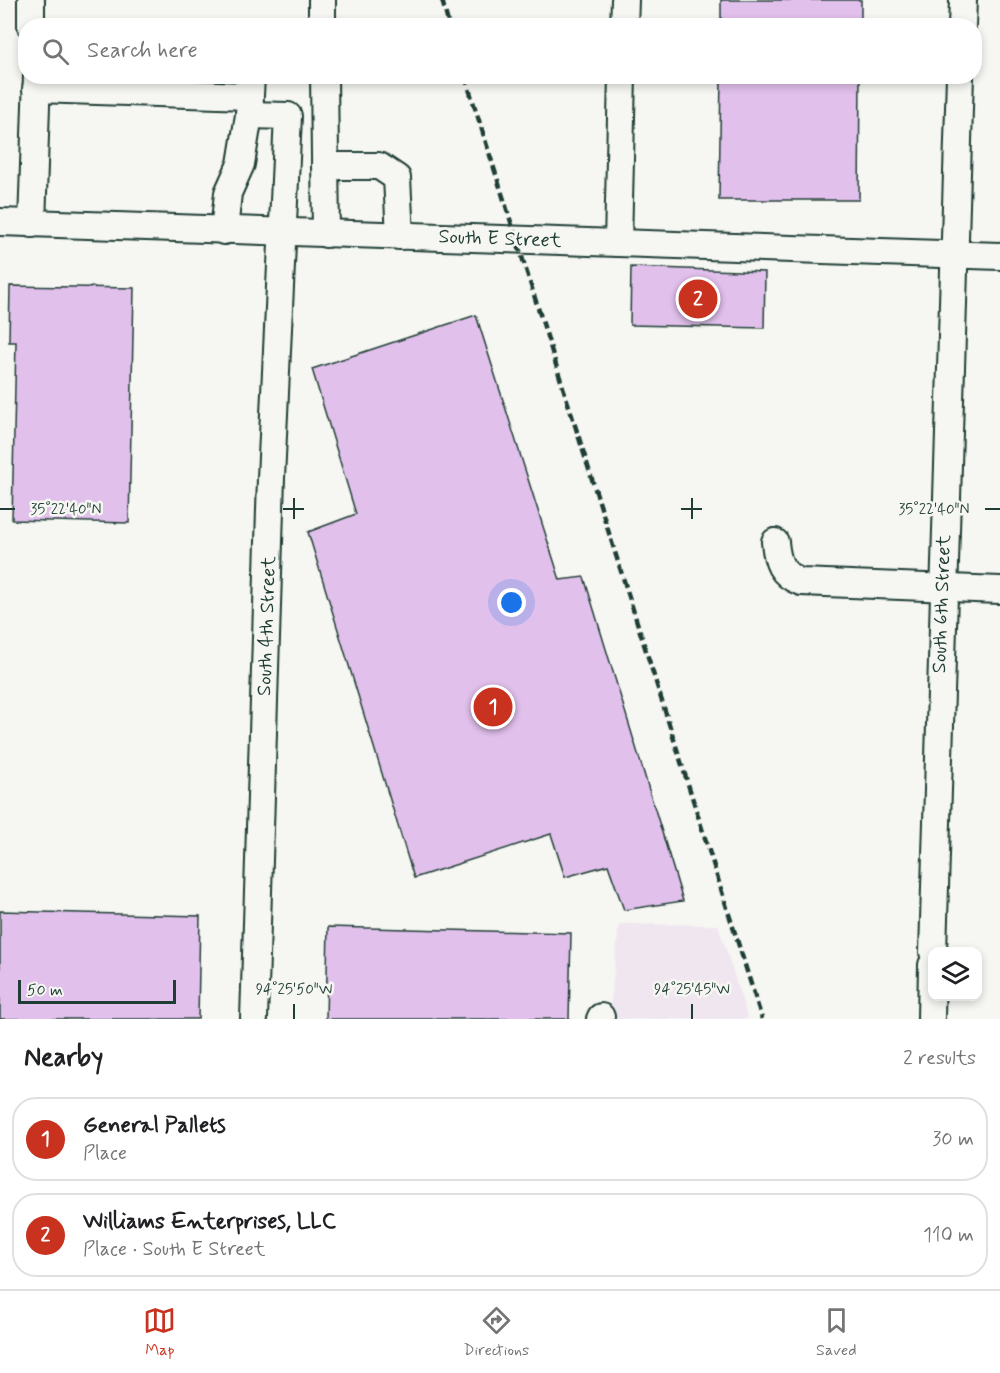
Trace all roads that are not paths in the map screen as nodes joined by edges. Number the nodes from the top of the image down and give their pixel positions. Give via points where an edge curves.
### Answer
1 (31, 0) edge
2 (322, 0) edge
3 (625, 0) edge
4 (963, 0) edge
5 (31, 18) edge
6 (322, 18) edge
7 (624, 18) edge
8 (962, 18) edge
9 (37, 84) edge
10 (53, 84) edge
11 (324, 84) edge
12 (622, 84) edge
13 (960, 84) edge
14 (250, 96) edge
15 (288, 116) junction
16 (326, 117) junction
17 (325, 166) junction
18 (0, 222) edge
19 (33, 224) junction
20 (224, 231) junction
21 (282, 233) junction
22 (326, 234) junction
23 (400, 236) junction
24 (618, 243) junction
25 (954, 254) junction
26 (1000, 256) edge
27 (775, 542) dead end
28 (943, 589) junction
29 (1000, 590) edge
30 (933, 947) edge
31 (932, 1001) edge
32 (254, 1019) edge
33 (931, 1019) edge

1 - 5 street
2 - 6 street
3 - 7 street
4 - 8 street
9 - 19 street
10 - 14 street
11 - 16 street
12 - 24 street
13 - 25 street, South 6th Street
14 - 15 street
14 - 20 street via 241,164 228,193
15 - 16 street
15 - 21 street, South 4th Street
16 - 17 street
17 - 22 street
17 - 23 street via 379,166 398,177
18 - 19 street, South E Street
19 - 20 street, South E Street
20 - 21 street, South E Street
21 - 22 street, South E Street
21 - 32 street, South 4th Street
22 - 23 street, South E Street
23 - 24 street, South E Street
24 - 25 street, South E Street
25 - 26 street, South E Street
25 - 28 street, South 6th Street
27 - 28 street via 783,571 801,582
28 - 29 street
28 - 30 street, South 6th Street
31 - 33 street

